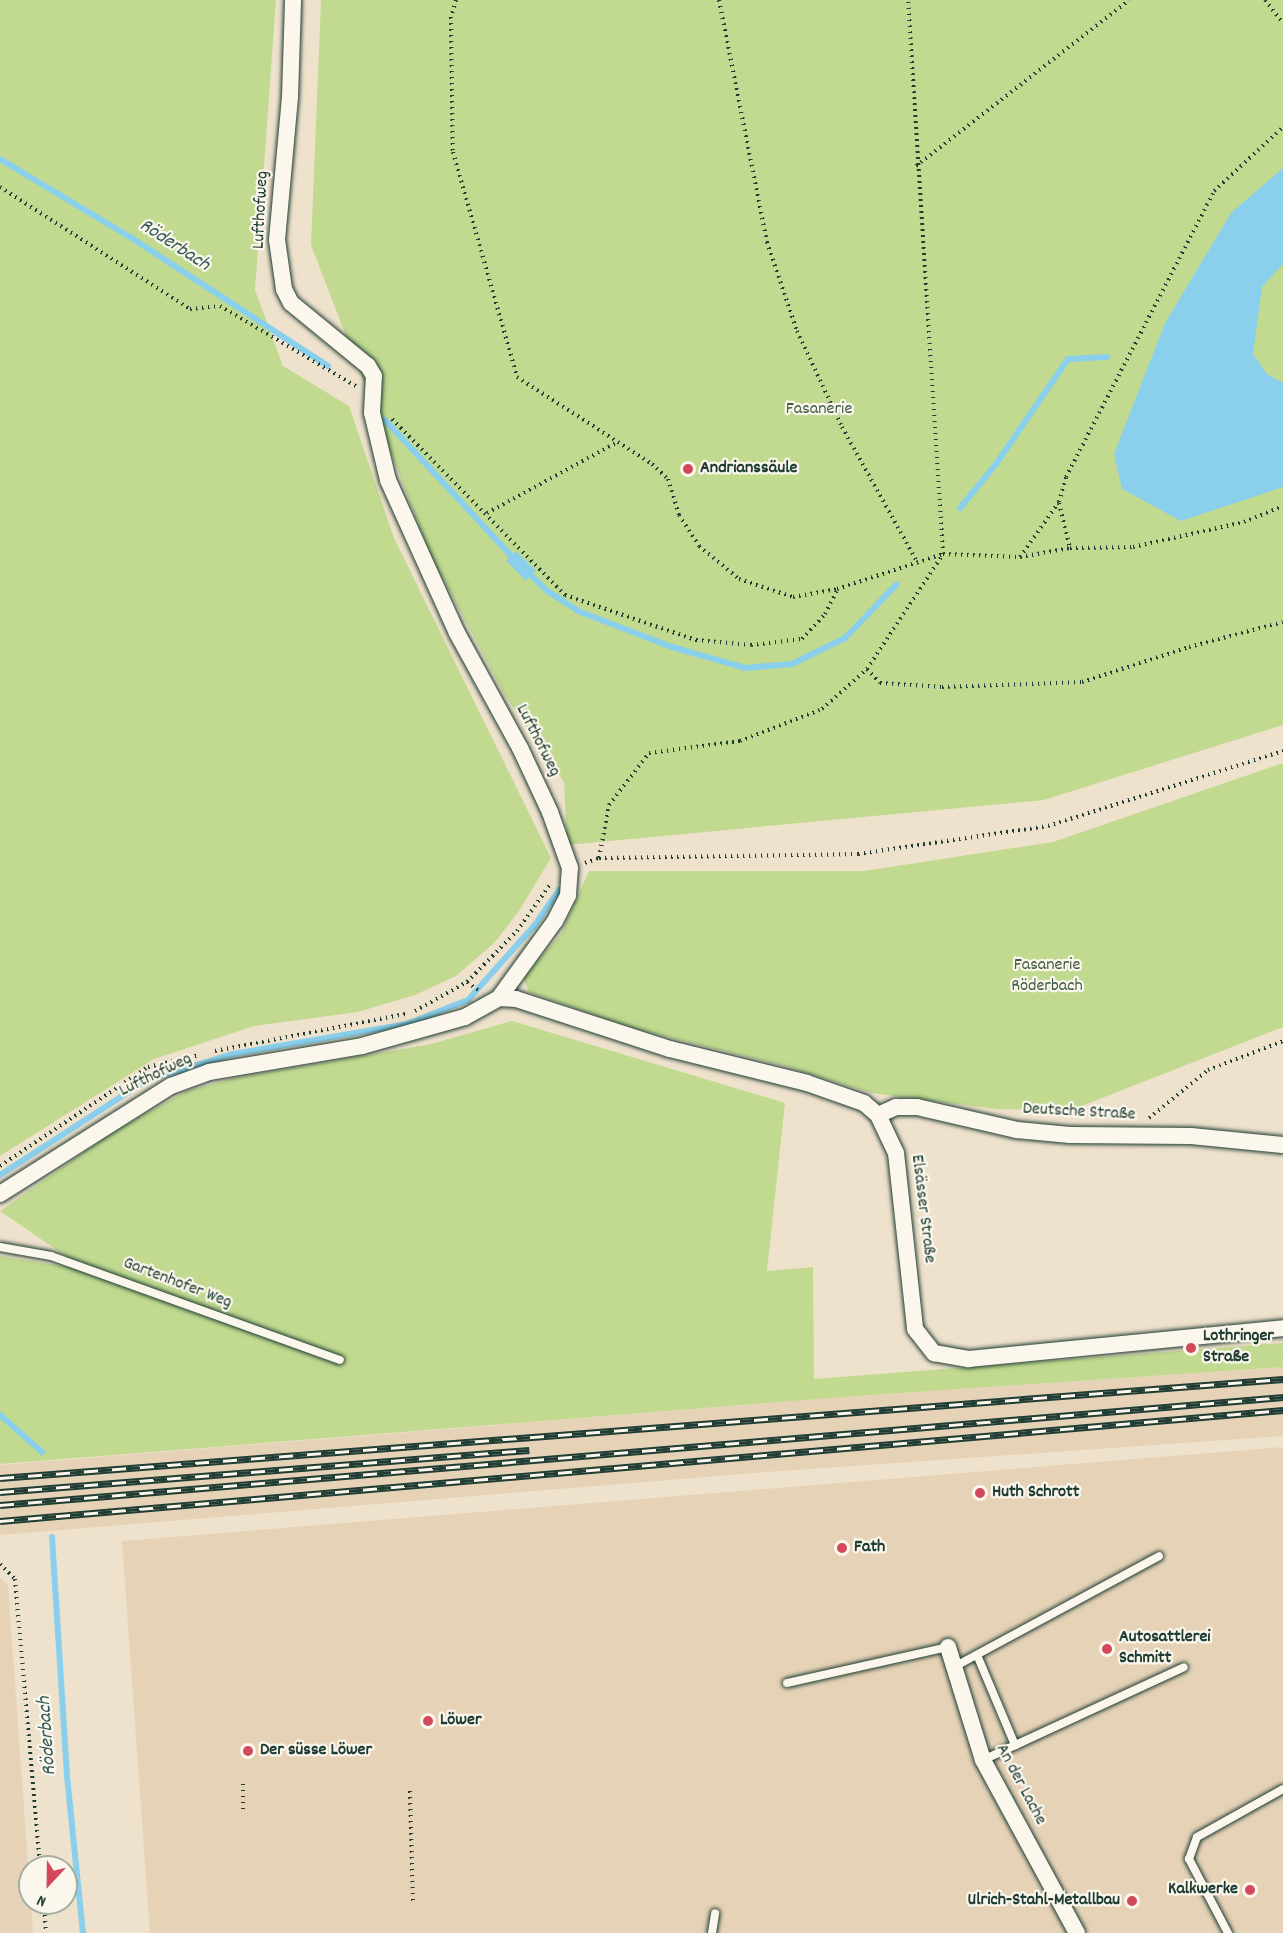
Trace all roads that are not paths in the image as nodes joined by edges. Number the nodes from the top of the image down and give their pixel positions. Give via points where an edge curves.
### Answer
1 (293, 0) edge
2 (499, 998) junction
3 (878, 1115) junction
4 (1283, 1145) edge
5 (0, 1194) edge
6 (0, 1247) edge
7 (1283, 1328) edge
8 (340, 1360) dead end
9 (1159, 1556) dead end
10 (948, 1647) joint
11 (977, 1655) junction
12 (953, 1667) junction
13 (1184, 1667) dead end
14 (787, 1683) dead end
15 (1015, 1745) junction
16 (983, 1760) junction
17 (1283, 1789) edge
18 (716, 1912) dead end
19 (712, 1933) edge
20 (1077, 1933) edge
21 (1228, 1933) edge

1 - 2 street, Lufthofweg via 290,97 277,240 279,268 291,303 368,366 374,376 378,446 388,480 457,633 520,748 550,812 570,868 568,895 555,921
2 - 3 street via 516,999 670,1049 807,1083 864,1103
2 - 5 street, Lufthofweg via 465,1017 415,1034 209,1072 171,1086
3 - 4 street, Deutsche Straße via 896,1107 917,1107 1017,1130 1191,1136
3 - 7 street, Elsässer Straße via 896,1153 903,1190 915,1329 934,1353 969,1359
6 - 8 lane, Gartenhofer Weg via 51,1256
9 - 11 lane
10 - 12 street, An der Lache
10 - 14 lane
11 - 12 lane
11 - 15 lane
12 - 16 street, An der Lache
13 - 15 lane
15 - 16 lane
16 - 20 street, An der Lache
17 - 21 lane via 1197,1837 1189,1858
18 - 19 lane

